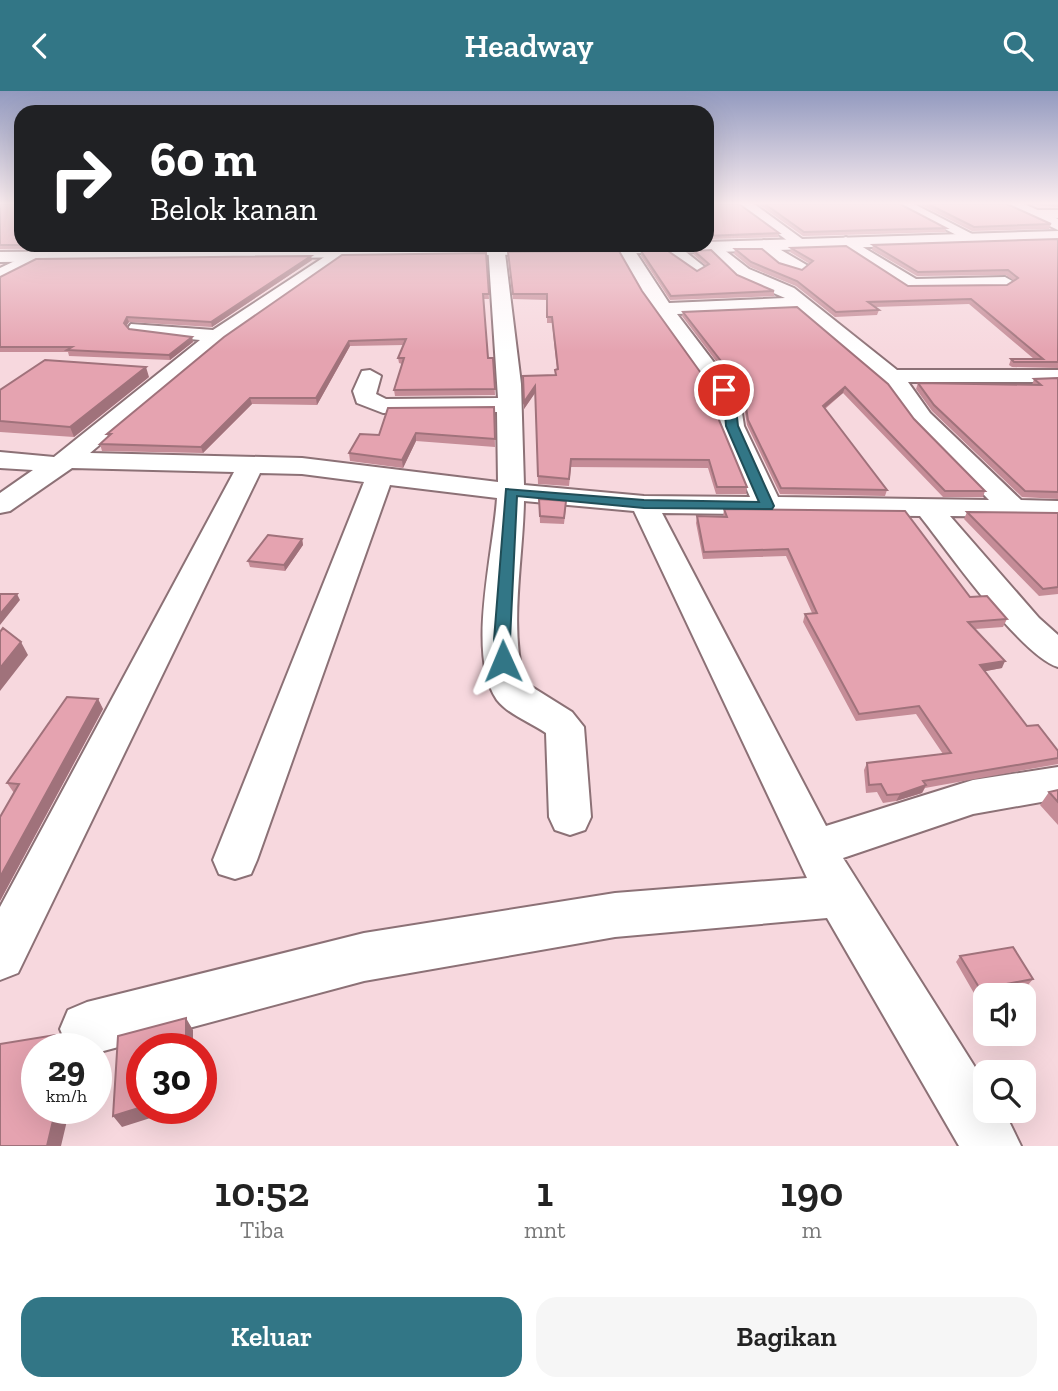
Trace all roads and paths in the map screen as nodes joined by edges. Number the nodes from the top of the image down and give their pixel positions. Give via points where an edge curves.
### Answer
1 (25, 253) edge
2 (81, 253) edge
3 (124, 253) edge
4 (154, 253) edge
5 (349, 253) edge
6 (496, 253) edge
7 (624, 253) edge
8 (678, 253) edge
9 (720, 253) edge
10 (774, 253) edge
11 (864, 253) edge
12 (121, 255) junction
13 (1, 263) edge
14 (802, 267) edge
15 (698, 268) edge
16 (1005, 282) edge
17 (800, 303) junction
18 (664, 309) junction
19 (138, 328) edge
20 (218, 336) junction
21 (148, 369) edge
22 (174, 370) junction
23 (370, 376) dead end
24 (892, 376) junction
25 (1058, 376) edge
26 (508, 405) junction
27 (0, 460) edge
28 (63, 462) junction
29 (252, 463) junction
30 (380, 475) junction
31 (511, 492) junction
32 (644, 504) junction
33 (0, 505) edge
34 (768, 506) junction
35 (929, 509) junction
36 (1014, 509) junction
37 (1058, 509) edge
38 (1058, 655) edge
39 (1058, 783) edge
40 (570, 817) dead end
41 (815, 848) junction
42 (235, 860) dead end
43 (839, 896) junction
44 (0, 956) edge
45 (87, 1029) dead end
46 (992, 1146) edge

1 - 13 main road
2 - 12 main road
3 - 12 street
4 - 12 main road
5 - 20 street
6 - 26 street via 510,384
7 - 18 street
8 - 15 street
9 - 17 street via 743,273 783,290
10 - 14 street
11 - 16 street via 913,284
17 - 18 street
17 - 24 street
18 - 34 street via 724,390 732,426
19 - 20 street
20 - 22 street
21 - 22 street
22 - 28 street
23 - 26 street via 363,391 365,398 383,406
24 - 25 street
24 - 36 street via 922,418
26 - 31 street
27 - 28 street
28 - 29 street
28 - 33 street
29 - 30 street
29 - 44 street
30 - 31 street
30 - 42 street
31 - 32 street
31 - 40 street via 502,640 505,682 524,701 565,727
32 - 34 street
32 - 41 street
34 - 35 street
35 - 36 street
35 - 38 street via 1027,626
36 - 37 street
39 - 41 street via 973,797
41 - 43 street
43 - 45 street via 615,915 364,957
43 - 46 street

